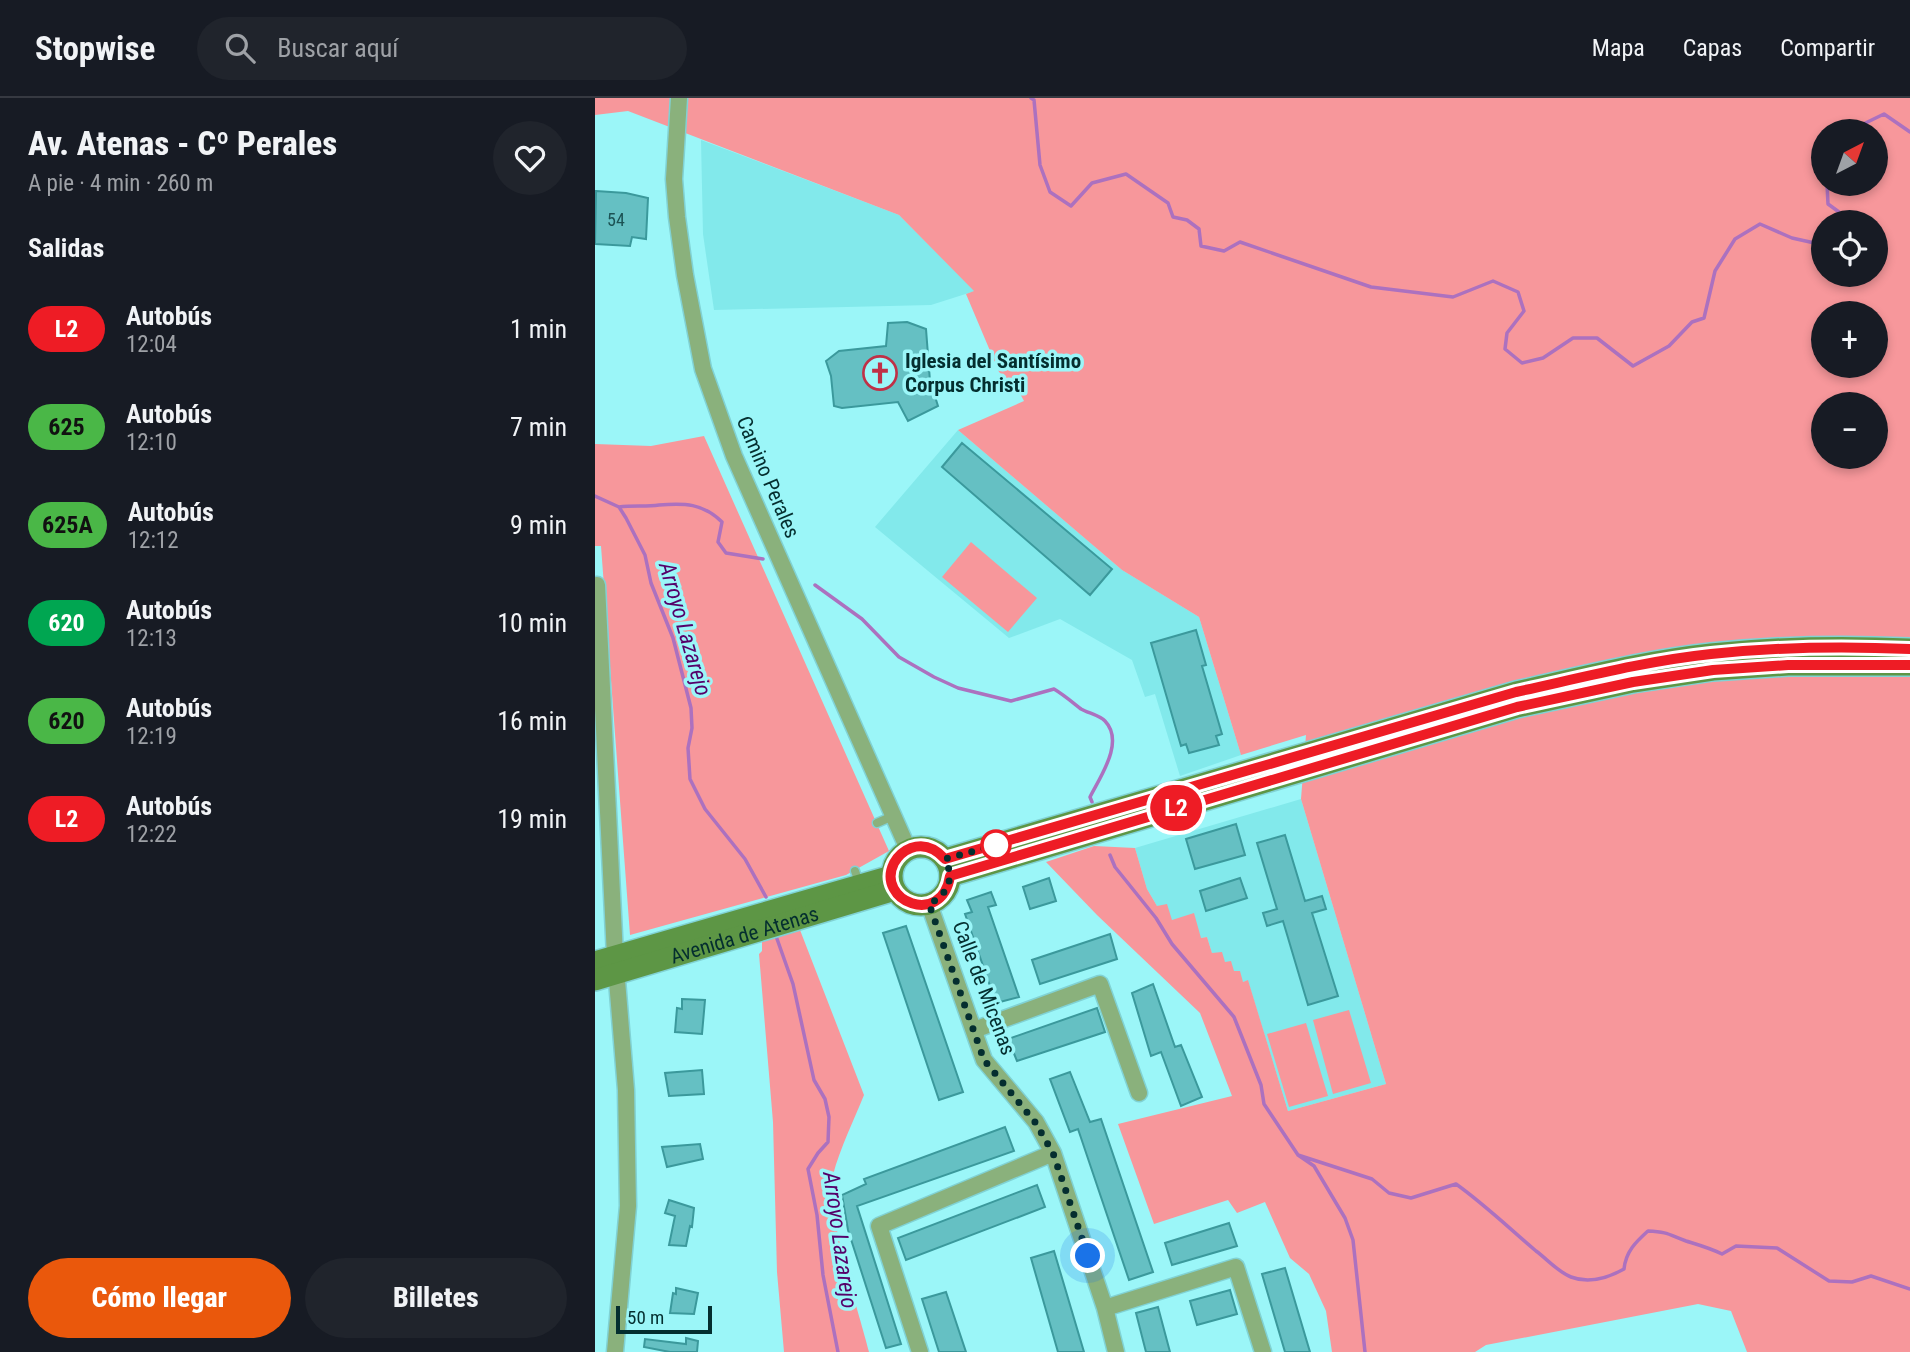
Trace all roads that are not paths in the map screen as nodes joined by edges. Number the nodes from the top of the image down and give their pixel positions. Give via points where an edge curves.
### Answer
1 (680, 98) edge
2 (597, 585) edge
3 (1910, 649) edge
4 (1910, 665) edge
5 (893, 816) junction
6 (877, 823) dead end
7 (908, 849) junction
8 (948, 867) junction
9 (893, 883) junction
10 (929, 904) junction
11 (609, 964) edge
12 (595, 980) edge
13 (974, 1030) junction
14 (1139, 1093) dead end
15 (1053, 1153) junction
16 (1105, 1308) junction
17 (615, 1352) edge
18 (920, 1352) edge
19 (1116, 1352) edge
20 (1263, 1352) edge

1 - 5 street, Camino Perales via 677,218 703,369 734,456
2 - 11 street
3 - 8 main road via 1710,654 1516,692
4 - 8 main road via 1713,670 1620,685 1517,707
5 - 6 lane
5 - 7 street, Camino Perales
7 - 8 main road via 928,847 938,852
7 - 9 main road via 896,860
8 - 10 main road via 945,893
9 - 10 main road via 906,901
9 - 11 main road, Avenida de Atenas
9 - 11 main road, Avenida de Atenas via 857,878
10 - 13 street, Calle de Micenas
11 - 12 main road, Avenida de Atenas
11 - 17 street via 626,1090 628,1206
13 - 14 street via 1100,984
13 - 15 street, Calle de Micenas via 984,1060 1035,1122
15 - 16 street, Calle de Micenas
15 - 18 street via 879,1226
16 - 19 street, Calle de Micenas
16 - 20 street via 1237,1267

